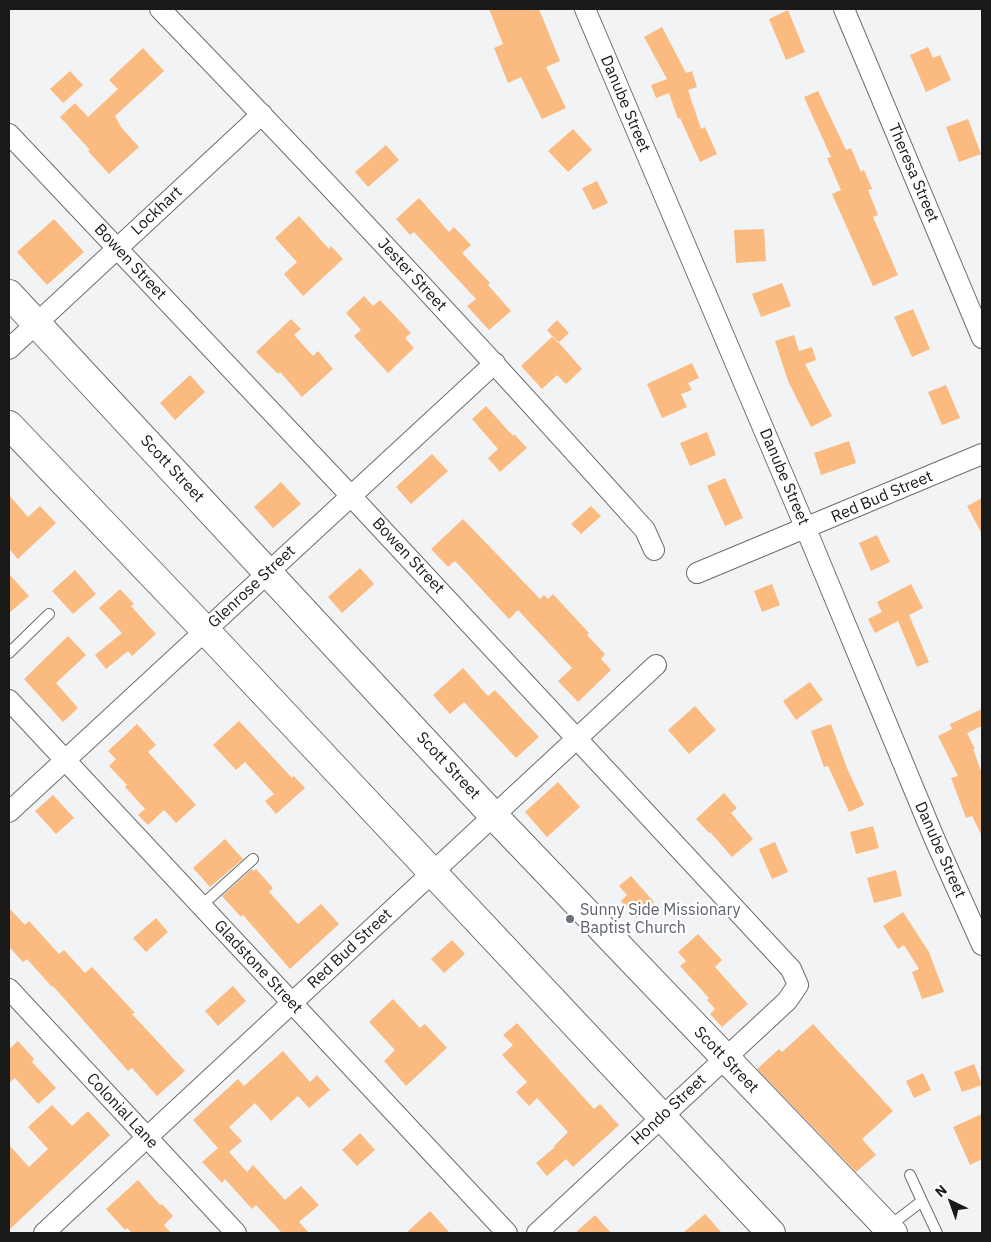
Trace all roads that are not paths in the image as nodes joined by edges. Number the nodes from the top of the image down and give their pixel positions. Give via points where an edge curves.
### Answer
1 (160, 9) edge
2 (585, 9) edge
3 (844, 9) edge
4 (262, 114) junction
5 (9, 134) edge
6 (117, 248) junction
7 (9, 294) edge
8 (36, 323) junction
9 (982, 338) edge
10 (9, 349) edge
11 (494, 363) junction
12 (9, 425) edge
13 (982, 454) edge
14 (351, 496) junction
15 (806, 528) junction
16 (654, 550) dead end
17 (268, 572) junction
18 (697, 573) dead end
19 (49, 614) dead end
20 (205, 630) junction
21 (9, 653) edge
22 (656, 665) dead end
23 (9, 700) edge
24 (577, 737) junction
25 (65, 760) junction
26 (9, 812) edge
27 (493, 815) junction
28 (252, 860) dead end
29 (432, 872) junction
30 (201, 906) junction
31 (982, 945) edge
32 (798, 985) joint
33 (9, 988) edge
34 (292, 1003) junction
35 (724, 1058) junction
36 (661, 1118) junction
37 (147, 1138) junction
38 (910, 1174) dead end
39 (922, 1201) junction
40 (890, 1231) edge
41 (44, 1233) edge
42 (236, 1233) edge
43 (507, 1233) edge
44 (537, 1233) edge
45 (771, 1233) edge
46 (937, 1233) edge

1 - 4 street, Jester Street
2 - 15 street, Danube Street
3 - 9 street, Theresa Street
4 - 6 street, Lockhart
4 - 11 street, Jester Street
5 - 6 street, Bowen Street
6 - 8 street, Lockhart
6 - 14 street, Bowen Street
7 - 8 main road, Scott Street
8 - 10 street, Lockhart
8 - 17 main road, Scott Street
11 - 14 street, Glenrose Street
11 - 16 street, Jester Street via 645,530
12 - 20 main road
13 - 15 street, Red Bud Street
14 - 17 street, Glenrose Street
14 - 24 street, Bowen Street
15 - 18 street, Red Bud Street
15 - 31 street, Danube Street
17 - 20 street, Glenrose Street
17 - 27 main road, Scott Street
19 - 21 lane
20 - 25 street, Glenrose Street
20 - 29 main road
22 - 24 street, Red Bud Street
23 - 25 street, Gladstone Street
24 - 27 street, Red Bud Street
24 - 32 street, Bowen Street via 791,969
25 - 26 street, Glenrose Street
25 - 30 street, Gladstone Street
27 - 29 street, Red Bud Street
27 - 35 main road, Scott Street
28 - 30 lane
29 - 34 street, Red Bud Street
29 - 36 main road
30 - 34 street, Gladstone Street
32 - 35 street, Hondo Street via 787,1001
33 - 37 street, Colonial Lane
34 - 37 street, Red Bud Street
34 - 43 street, Gladstone Street
35 - 36 street, Hondo Street
35 - 40 main road, Scott Street
36 - 44 street, Hondo Street
36 - 45 main road
37 - 41 street, Red Bud Street
37 - 42 street, Colonial Lane
38 - 39 lane
39 - 40 lane
39 - 46 lane

